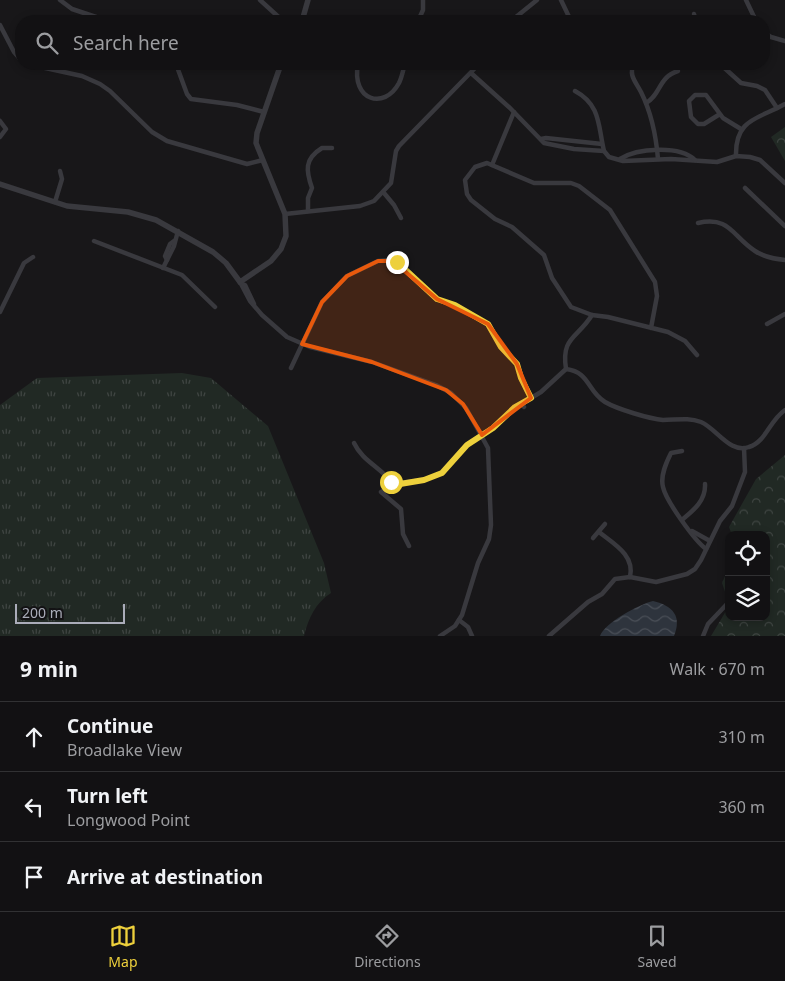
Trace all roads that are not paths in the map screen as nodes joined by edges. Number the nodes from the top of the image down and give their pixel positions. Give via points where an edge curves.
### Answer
1 (60, 0) edge
2 (260, 0) edge
3 (308, 0) edge
4 (423, 0) edge
5 (537, 0) edge
6 (561, 0) edge
7 (746, 0) edge
8 (90, 15) edge
9 (276, 15) edge
10 (304, 15) edge
11 (421, 15) edge
12 (518, 15) edge
13 (568, 15) edge
14 (753, 15) edge
15 (0, 25) edge
16 (770, 36) edge
17 (785, 41) edge
18 (15, 53) edge
19 (54, 70) edge
20 (178, 70) edge
21 (279, 70) edge
22 (357, 70) edge
23 (403, 70) edge
24 (473, 70) edge
25 (633, 70) edge
26 (727, 70) edge
27 (678, 71) dead end
28 (470, 73) junction
29 (575, 91) dead end
30 (646, 103) junction
31 (785, 104) edge
32 (777, 108) junction
33 (264, 112) junction
34 (514, 112) junction
35 (720, 114) junction
36 (0, 121) edge
37 (741, 129) junction
38 (0, 137) edge
39 (541, 139) junction
40 (586, 142) junction
41 (602, 144) junction
42 (332, 148) dead end
43 (586, 148) junction
44 (604, 151) junction
45 (658, 152) junction
46 (739, 156) junction
47 (620, 159) junction
48 (658, 159) junction
49 (263, 160) junction
50 (695, 160) junction
51 (492, 165) junction
52 (60, 171) dead end
53 (785, 183) edge
54 (0, 184) edge
55 (745, 188) dead end
56 (384, 193) junction
57 (54, 202) junction
58 (308, 211) junction
59 (285, 214) junction
60 (402, 218) dead end
61 (698, 223) dead end
62 (785, 226) edge
63 (178, 231) junction
64 (94, 241) dead end
65 (33, 257) dead end
66 (785, 260) edge
67 (163, 268) junction
68 (240, 282) junction
69 (2, 301) edge
70 (215, 307) dead end
71 (0, 312) edge
72 (785, 314) edge
73 (592, 315) junction
74 (768, 324) dead end
75 (650, 328) junction
76 (302, 344) junction
77 (697, 355) dead end
78 (291, 368) dead end
79 (566, 369) junction
80 (531, 398) junction
81 (785, 410) edge
82 (482, 435) junction
83 (354, 443) dead end
84 (744, 448) junction
85 (682, 451) dead end
86 (705, 484) dead end
87 (394, 485) junction
88 (682, 519) junction
89 (605, 524) dead end
90 (690, 530) junction
91 (599, 532) junction
92 (593, 538) dead end
93 (710, 540) junction
94 (409, 546) dead end
95 (706, 549) junction
96 (630, 577) junction
97 (725, 606) edge
98 (459, 620) junction
99 (440, 636) edge
100 (472, 636) edge
101 (549, 636) edge
102 (703, 636) edge

1 - 8 street via 72,9
2 - 9 street
3 - 10 street
4 - 11 street
5 - 12 street
6 - 13 street
7 - 14 street
15 - 18 street
16 - 17 street
19 - 49 street via 100,84 152,132 167,141 248,164
20 - 33 street via 186,94 191,99
21 - 33 street
22 - 23 street via 359,89 378,98 395,88
24 - 28 street
25 - 30 street via 632,75
26 - 32 street via 741,83 765,90
27 - 30 street via 662,81
28 - 34 street
28 - 56 street via 400,146 393,176
29 - 41 street via 594,108
30 - 45 street via 656,132
31 - 32 street
32 - 37 street via 749,121
33 - 49 street via 256,143
34 - 39 street
34 - 51 street
35 - 35 street via 698,124 691,117 689,101 694,95 706,95
35 - 37 street
36 - 38 street via 6,129
37 - 46 street via 737,142
39 - 40 street
39 - 43 street via 552,146
40 - 41 street
40 - 43 street
41 - 44 street
42 - 58 street via 322,148 309,160 307,174 312,188
43 - 44 street
44 - 47 street via 609,157
45 - 47 street via 632,153
45 - 48 street
45 - 50 street via 675,150
46 - 50 street via 717,162
46 - 53 street via 760,160
47 - 48 street
48 - 50 street
49 - 59 street
51 - 73 street via 478,165 469,172 465,184 469,197 541,252 565,301 571,307
51 - 75 street via 534,183 576,184 606,205 655,282 656,296
52 - 57 street via 62,179
54 - 57 street
55 - 62 street
56 - 58 street via 368,204
56 - 60 street
57 - 63 street via 137,214
58 - 59 street
59 - 68 street via 286,236 276,256
61 - 66 street via 720,221 754,251
63 - 67 street via 165,256
63 - 68 street via 220,258
64 - 67 street
65 - 69 street via 24,263
67 - 70 street via 185,277
68 - 76 street via 274,327
69 - 71 street
72 - 74 street
73 - 75 street
73 - 79 street via 566,347
75 - 77 street via 680,338
76 - 78 street
76 - 80 street via 322,302 347,276 378,261 393,261 437,299 455,305 488,324 501,347 517,364
76 - 82 street via 372,362 446,390 463,404
79 - 80 street
79 - 84 street via 580,373 600,399 608,404 656,419 682,418 699,422 731,445
80 - 82 street
81 - 84 street via 772,421 761,440
82 - 87 street via 463,449 442,473
82 - 98 street via 489,457 491,525 489,539
83 - 87 street via 361,457 376,466
84 - 93 street via 744,476 732,506
85 - 88 street via 671,453 662,484
86 - 88 street via 705,493 694,510
87 - 94 street via 381,492 403,513 403,534
88 - 90 street
89 - 91 street
90 - 93 street
90 - 95 street
91 - 92 street
91 - 96 street via 626,554 631,567
93 - 95 street
95 - 96 street via 699,564 687,574 651,582
96 - 101 street via 615,579 602,594
97 - 102 street via 711,620
98 - 99 street
98 - 100 street via 468,627

